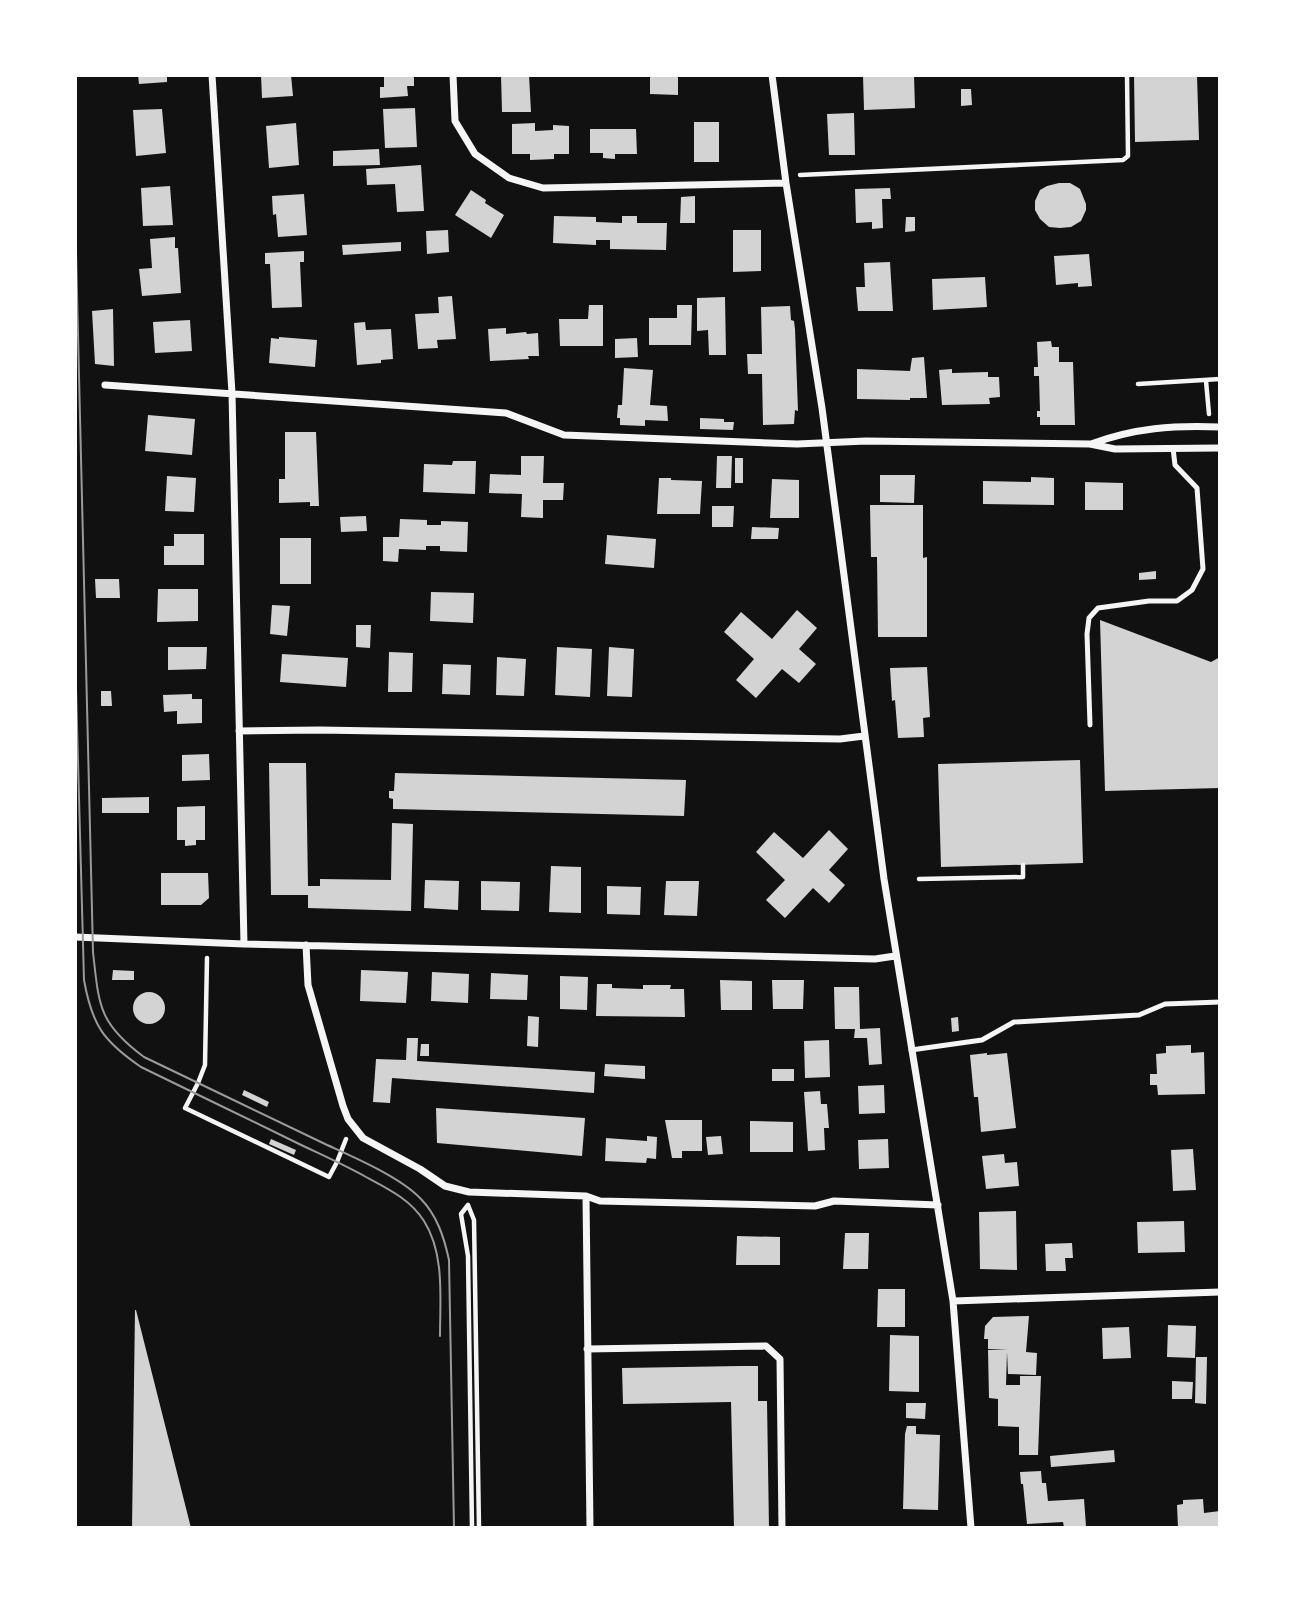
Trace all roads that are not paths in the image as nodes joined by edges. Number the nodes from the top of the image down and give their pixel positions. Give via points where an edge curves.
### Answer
1 (212, 75) edge
2 (453, 75) edge
3 (772, 75) edge
4 (786, 183) junction
5 (105, 385) dead end
6 (232, 393) junction
7 (1220, 427) edge
8 (826, 442) junction
9 (1090, 444) junction
10 (1173, 448) junction
11 (1220, 448) edge
12 (1090, 725) dead end
13 (239, 731) junction
14 (864, 736) junction
15 (75, 937) edge
16 (244, 944) junction
17 (306, 945) junction
18 (895, 956) junction
19 (1220, 1002) edge
20 (911, 1050) junction
21 (586, 1196) junction
22 (938, 1205) junction
23 (1220, 1292) edge
24 (953, 1301) junction
25 (587, 1349) junction
26 (590, 1528) edge
27 (782, 1528) edge
28 (971, 1528) edge

1 - 6 street
2 - 4 street via 455,121 475,155 509,178 543,188
3 - 4 street
4 - 8 street
5 - 6 street
6 - 8 street via 506,413 564,435
6 - 13 street
7 - 9 street via 1162,427
8 - 9 street
8 - 14 street
9 - 10 street via 1115,449
10 - 11 street
10 - 12 lane via 1175,465 1197,488 1203,569 1192,590 1177,601 1098,608 1089,618
13 - 14 street
13 - 16 street
14 - 18 street
15 - 16 street
16 - 17 street
17 - 18 street
17 - 21 street via 308,985 348,1119 363,1138 445,1186 469,1192
18 - 20 street
19 - 20 lane via 1165,1004 1139,1015 1014,1022 982,1040
20 - 22 street
21 - 22 street via 627,1202
21 - 25 street
22 - 24 street
23 - 24 street
24 - 28 street
25 - 26 street
25 - 27 street via 766,1346 780,1359

